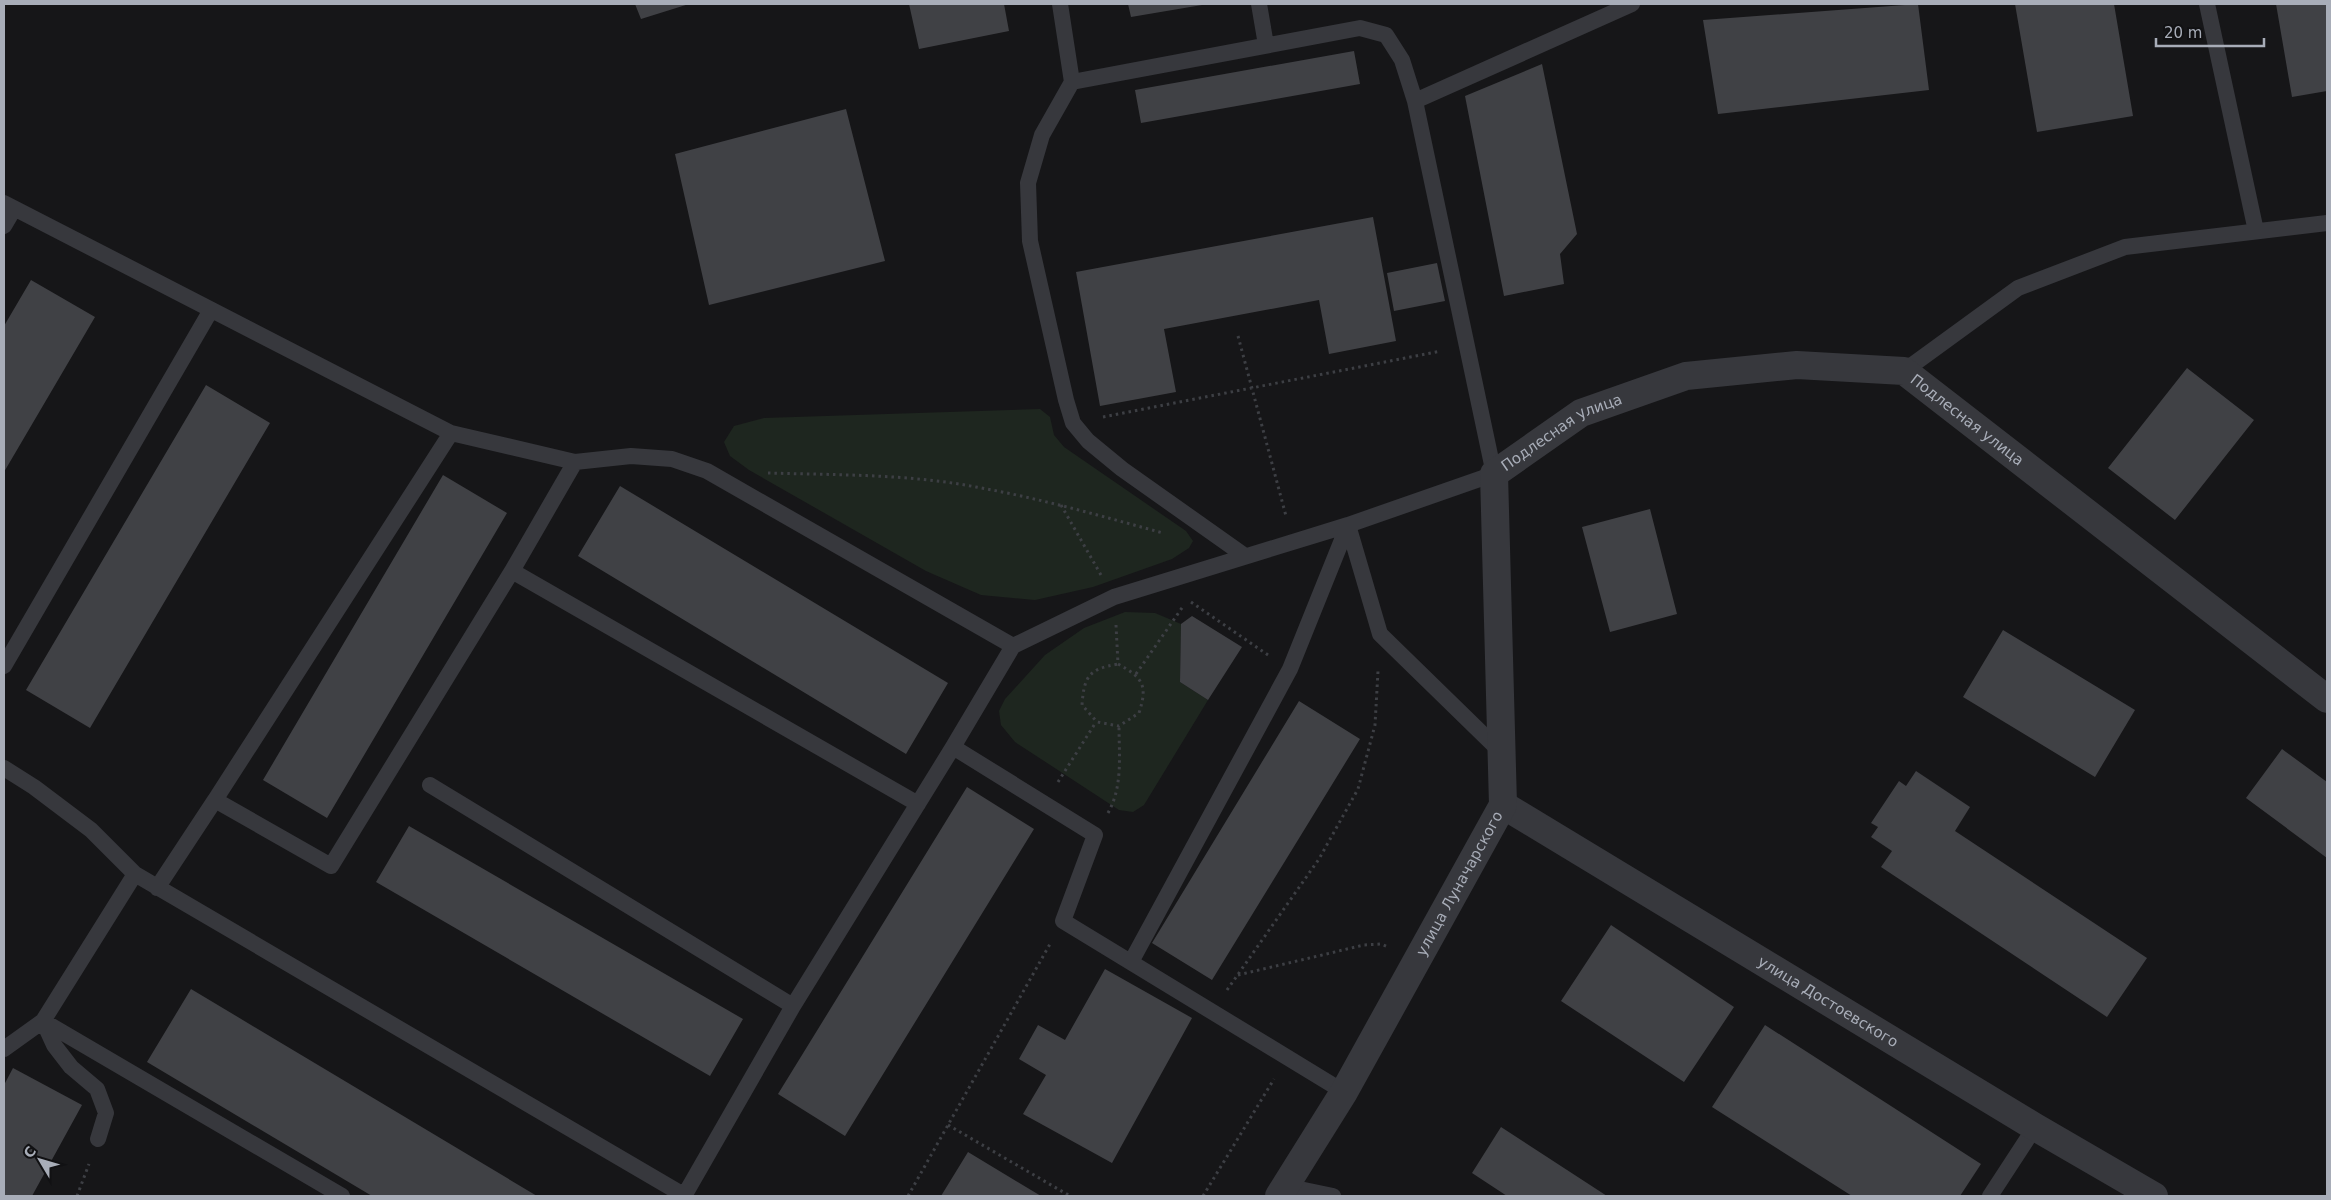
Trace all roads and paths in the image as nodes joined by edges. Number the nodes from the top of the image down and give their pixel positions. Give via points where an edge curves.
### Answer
1 (1060, 4) edge
2 (1259, 4) edge
3 (1632, 4) edge
4 (2207, 4) edge
5 (1266, 45) junction
6 (1072, 82) junction
7 (1415, 101) junction
8 (9, 206) edge
9 (2327, 223) edge
10 (4, 226) edge
11 (2256, 231) junction
12 (211, 310) junction
13 (1238, 336) dead end
14 (1467, 346) junction
15 (1904, 371) junction
16 (1252, 388) junction
17 (1073, 423) junction
18 (451, 433) junction
19 (575, 462) junction
20 (764, 473) dead end
21 (1494, 474) junction
22 (1061, 505) junction
23 (1348, 525) junction
24 (1171, 535) dead end
25 (1293, 541) junction
26 (1245, 556) junction
27 (512, 570) junction
28 (1114, 597) junction
29 (1380, 634) junction
30 (1013, 646) junction
31 (1118, 664) junction
32 (4, 666) edge
33 (1290, 669) junction
34 (1136, 674) junction
35 (2327, 699) edge
36 (1096, 722) junction
37 (1119, 726) junction
38 (954, 747) junction
39 (1502, 752) junction
40 (4, 768) edge
41 (430, 785) dead end
42 (215, 800) junction
43 (1044, 803) junction
44 (918, 804) junction
45 (1503, 805) junction
46 (1095, 835) junction
47 (135, 874) junction
48 (157, 888) junction
49 (1063, 920) junction
50 (1396, 949) dead end
51 (1131, 962) junction
52 (1237, 975) junction
53 (793, 1006) junction
54 (1212, 1011) junction
55 (43, 1020) junction
56 (4, 1049) edge
57 (1287, 1058) junction
58 (1344, 1092) junction
59 (948, 1125) junction
60 (2035, 1127) junction
61 (98, 1139) joint
62 (1282, 1191) edge
63 (77, 1196) edge
64 (342, 1196) edge
65 (685, 1196) edge
66 (908, 1196) edge
67 (1070, 1196) edge
68 (1203, 1196) edge
69 (1333, 1196) edge
70 (1990, 1196) edge
71 (2154, 1196) edge

1 - 6 lane
2 - 5 lane
3 - 7 lane
4 - 11 lane
5 - 6 lane
5 - 7 lane via 1360,28 1386,35 1402,60
6 - 17 lane via 1042,135 1028,183 1030,240
7 - 14 lane
8 - 10 lane
8 - 12 lane
9 - 11 lane
11 - 15 lane via 2125,247 2018,288
12 - 18 lane
12 - 32 lane
13 - 16 path
14 - 16 path
14 - 21 lane
15 - 21 street, Подлесная улица via 1797,365 1686,376 1580,414
15 - 35 street, Подлесная улица
16 - 17 path
16 - 25 path
17 - 26 lane via 1088,441 1122,469
18 - 19 lane
18 - 42 lane
19 - 27 lane
19 - 30 lane via 631,456 672,459 707,471
20 - 22 path via 878,476 974,486
21 - 23 lane
21 - 39 street, улица Луначарского
22 - 24 path
22 - 28 path
23 - 25 lane
23 - 29 lane
23 - 33 lane
25 - 26 lane
26 - 28 lane
27 - 42 lane via 331,866
27 - 44 lane
28 - 30 lane
28 - 31 path
29 - 39 lane
29 - 52 path via 1375,725 1358,789 1319,859
30 - 38 lane
31 - 34 path
31 - 36 path via 1098,668 1083,684 1082,705
33 - 34 path via 1188,600
33 - 51 lane
34 - 37 path via 1145,694 1139,713
36 - 37 path
36 - 43 path
37 - 46 path via 1116,798
38 - 43 lane
38 - 44 lane
39 - 45 street, улица Луначарского
40 - 47 lane via 91,830
41 - 53 lane
42 - 48 lane
43 - 46 lane
44 - 53 lane
45 - 58 street, улица Луначарского
45 - 60 street, улица Достоевского
46 - 49 lane
47 - 48 lane
47 - 55 lane
48 - 65 lane
49 - 51 lane
49 - 59 path
50 - 52 path via 1381,944 1364,945
51 - 54 lane
52 - 54 path
53 - 65 lane
54 - 57 lane
55 - 56 lane
55 - 61 lane via 71,1067 97,1089 106,1113
55 - 64 lane
57 - 58 lane
57 - 68 path
58 - 62 street, улица Луначарского
59 - 66 path
59 - 67 path
60 - 70 lane
60 - 71 street, улица Достоевского
61 - 63 path
62 - 69 lane

